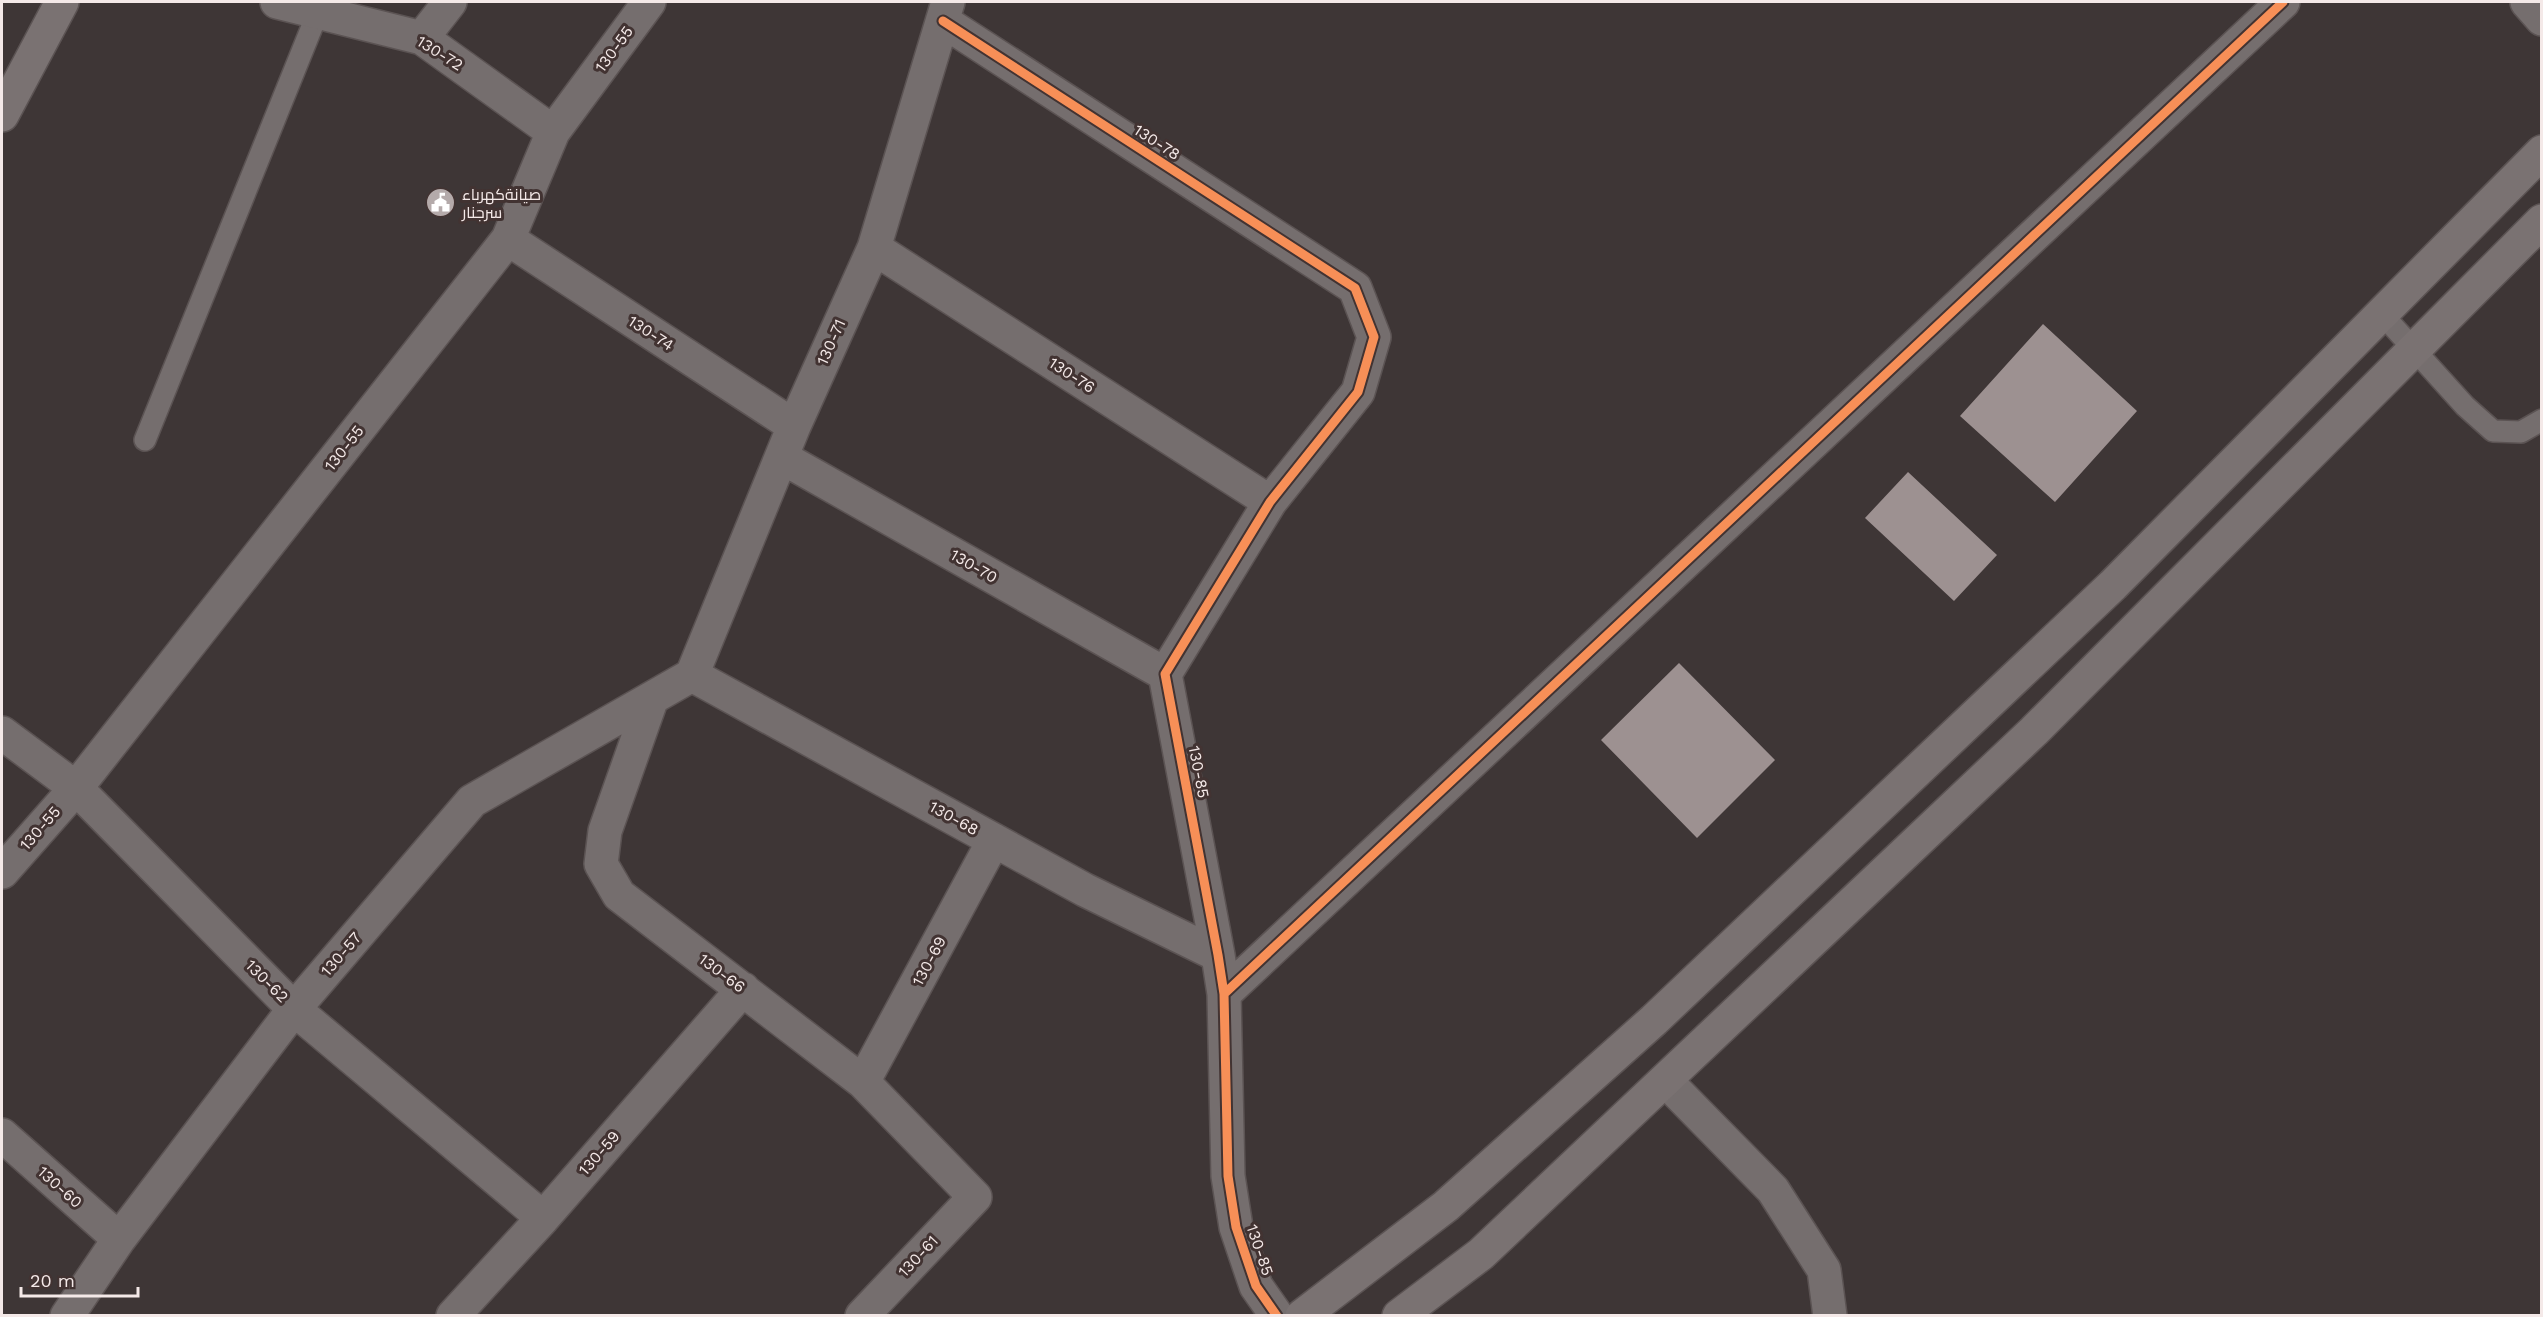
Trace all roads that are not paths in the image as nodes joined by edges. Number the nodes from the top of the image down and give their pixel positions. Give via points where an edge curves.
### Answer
1 (62, 2) edge
2 (277, 2) edge
3 (450, 2) edge
4 (649, 2) edge
5 (2283, 2) edge
6 (2527, 2) edge
7 (945, 11) edge
8 (318, 12) junction
9 (2541, 19) edge
10 (422, 38) junction
11 (2, 115) edge
12 (553, 132) junction
13 (2541, 152) edge
14 (2541, 221) edge
15 (508, 239) junction
16 (874, 248) junction
17 (2382, 314) junction
18 (2414, 349) junction
19 (2541, 420) edge
20 (794, 426) junction
21 (145, 440) dead end
22 (783, 458) junction
23 (1270, 502) junction
24 (1165, 674) junction
25 (692, 675) junction
26 (652, 698) junction
27 (2, 733) edge
28 (76, 788) junction
29 (994, 840) junction
30 (2, 872) edge
31 (1218, 955) junction
32 (743, 989) junction
33 (1224, 994) junction
34 (294, 1009) junction
35 (1666, 1081) junction
36 (863, 1082) junction
37 (2, 1135) edge
38 (975, 1197) joint
39 (543, 1218) junction
40 (119, 1239) junction
41 (1481, 1254) junction
42 (67, 1316) edge
43 (453, 1316) edge
44 (862, 1316) edge
45 (1277, 1316) edge
46 (1302, 1316) edge
47 (1399, 1316) edge
48 (1436, 1316) edge
49 (1830, 1316) edge

1 - 11 main road
2 - 8 street, 130-72
3 - 10 street
4 - 12 street, 130-55
5 - 33 street
6 - 9 street
7 - 16 street, 130-71
7 - 23 street, 130-78 via 1355,288 1374,337 1358,392
8 - 10 street, 130-72
8 - 21 lane
10 - 12 street, 130-72
12 - 15 street, 130-55
13 - 17 main road
14 - 18 main road
15 - 20 street, 130-74
15 - 28 street, 130-55
16 - 20 street, 130-71
16 - 23 street, 130-76
17 - 18 lane
17 - 46 main road via 2113,585 1654,1020 1446,1206
18 - 19 lane via 2493,432 2521,432
18 - 35 main road via 2034,731
20 - 22 street, 130-71
22 - 24 street, 130-70
22 - 25 street, 130-71
23 - 24 street
24 - 31 street, 130-85
25 - 26 street, 130-57
25 - 29 street, 130-68
26 - 32 street, 130-66 via 605,831 601,864 619,895
26 - 34 street, 130-57 via 472,801
27 - 28 street, 130-62
28 - 30 street, 130-55
28 - 34 street, 130-62
29 - 31 street, 130-68
29 - 36 street, 130-69
31 - 33 street, 130-85
32 - 36 street, 130-66
32 - 39 street, 130-59
33 - 45 street, 130-85 via 1228,1176 1236,1227 1256,1286
34 - 39 street, 130-62
34 - 40 street, 130-57
35 - 41 main road
35 - 49 street via 1773,1190 1824,1270
36 - 38 street, 130-66
37 - 40 street, 130-60
38 - 44 street, 130-61
39 - 43 street, 130-59
40 - 42 street, 130-57
41 - 47 main road
41 - 48 main road

